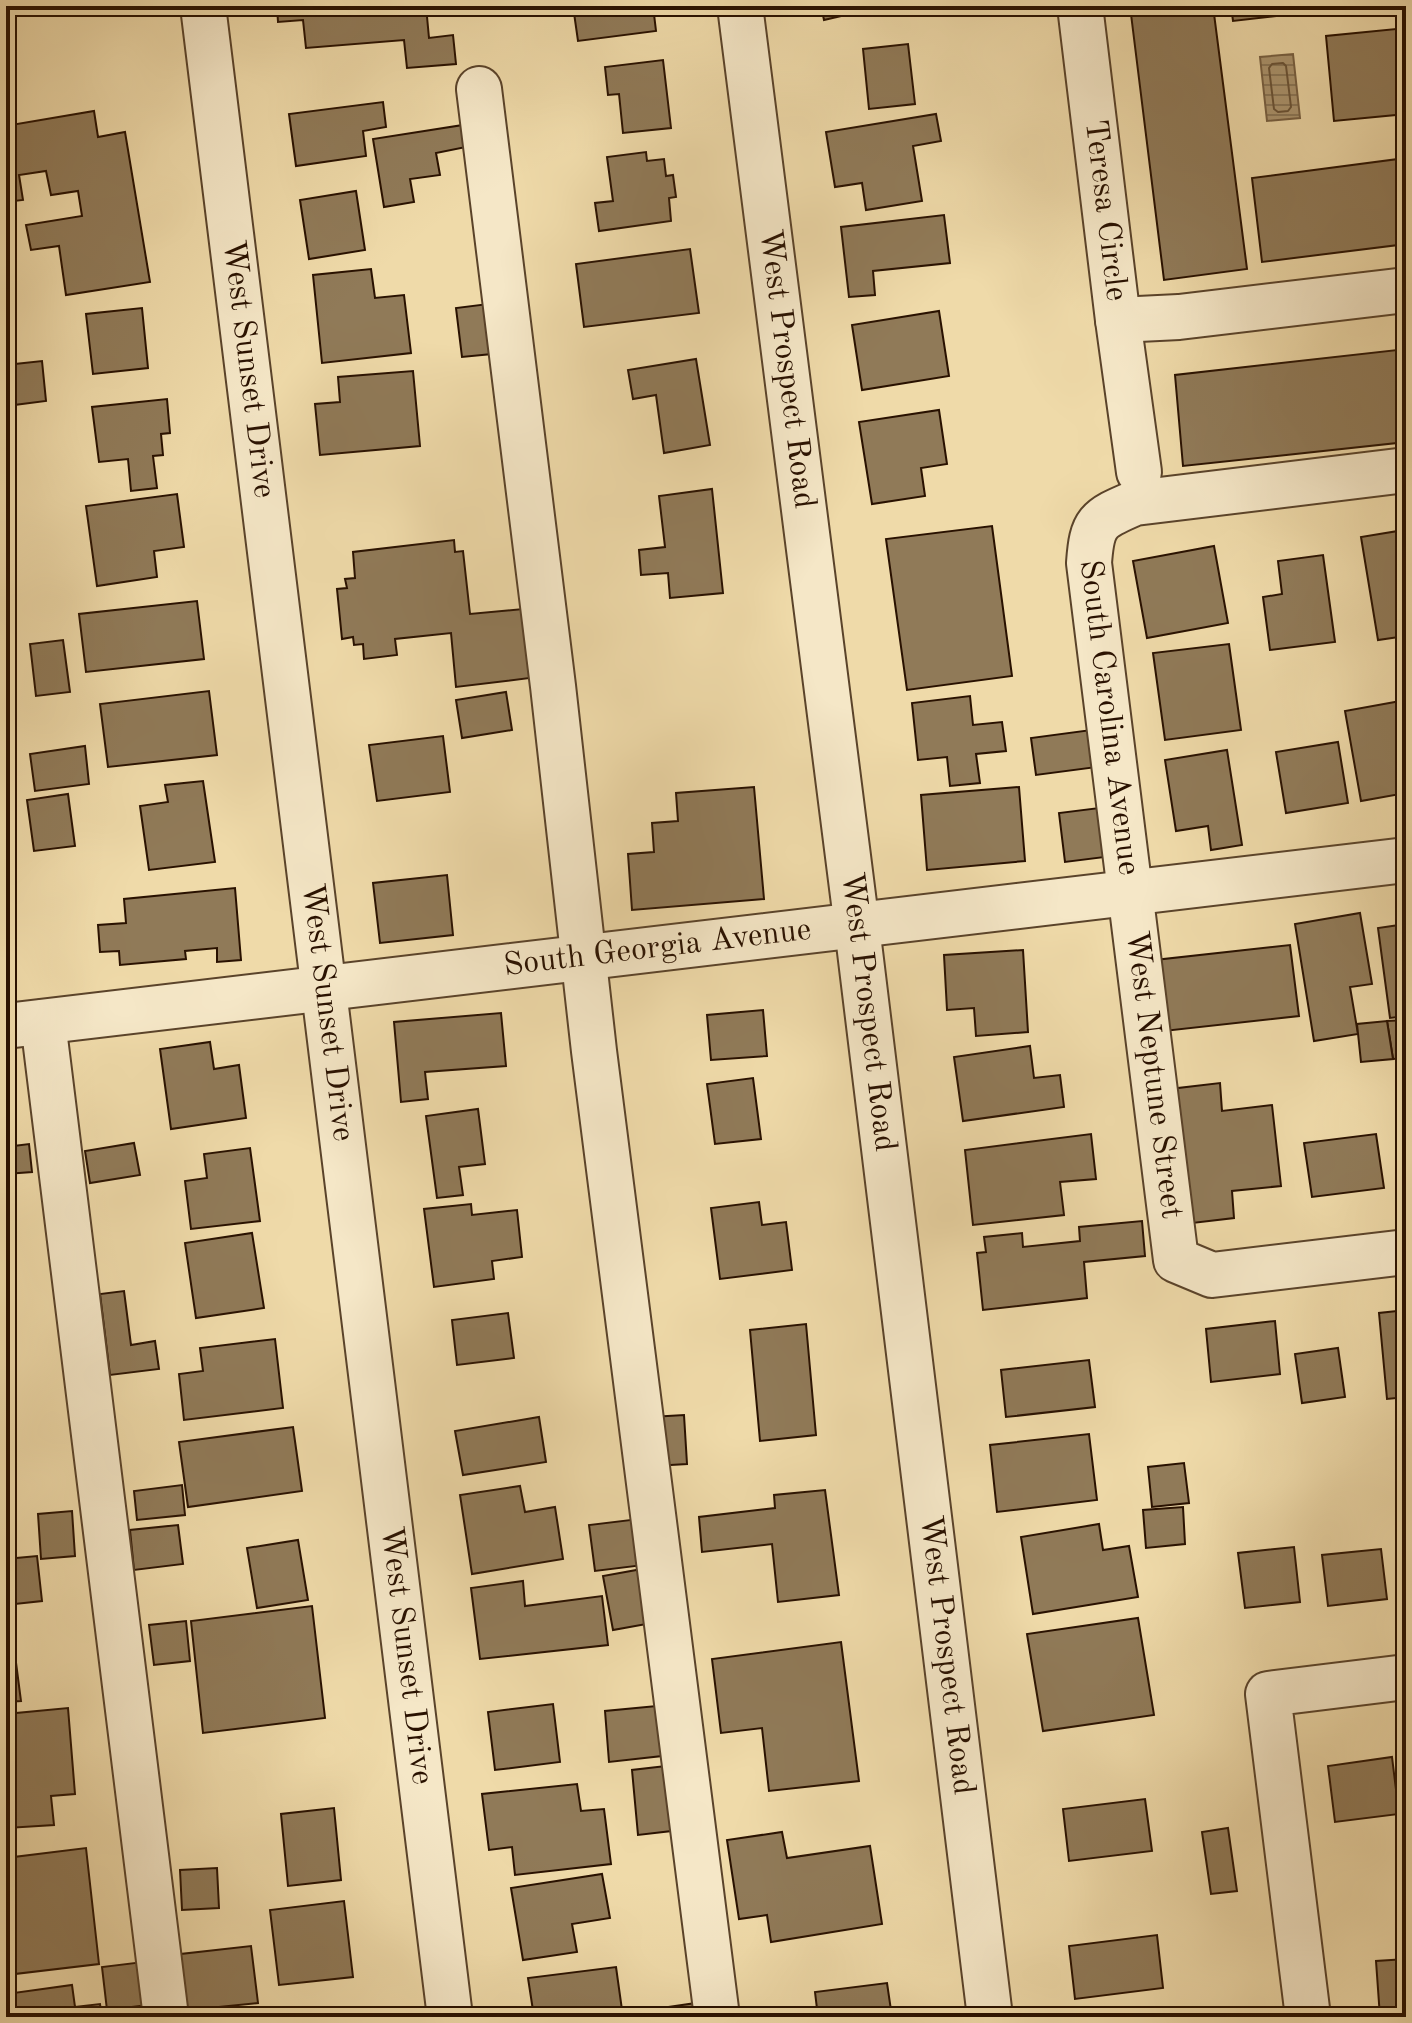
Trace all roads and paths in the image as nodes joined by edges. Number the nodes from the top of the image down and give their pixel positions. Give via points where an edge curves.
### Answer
1 (203, 6) edge
2 (740, 6) edge
3 (1080, 6) edge
4 (479, 89) dead end
5 (1406, 290) edge
6 (1118, 320) junction
7 (1406, 470) edge
8 (1139, 472) dead end
9 (1406, 860) edge
10 (1131, 891) junction
11 (857, 927) junction
12 (584, 959) junction
13 (322, 990) junction
14 (25, 1024) edge
15 (1406, 1252) edge
16 (1406, 1677) edge
17 (166, 2017) edge
18 (450, 2017) edge
19 (717, 2017) edge
20 (990, 2017) edge
21 (1308, 2017) edge

1 - 13 street, West Sunset Drive
2 - 11 street, West Prospect Road
3 - 6 street, Teresa Circle
4 - 12 street
5 - 6 street, Teresa Circle
6 - 8 street
7 - 10 street, South Carolina Avenue via 1135,503 1109,514 1091,533 1089,563
9 - 10 street, South Georgia Avenue
10 - 11 street, South Georgia Avenue
10 - 15 street, West Neptune Street via 1176,1260 1212,1275
11 - 12 street, South Georgia Avenue
11 - 20 street, West Prospect Road
12 - 13 street, South Georgia Avenue
12 - 19 street
13 - 14 street, South Georgia Avenue
13 - 18 street, West Sunset Drive
14 - 17 street
16 - 21 street via 1268,1694

